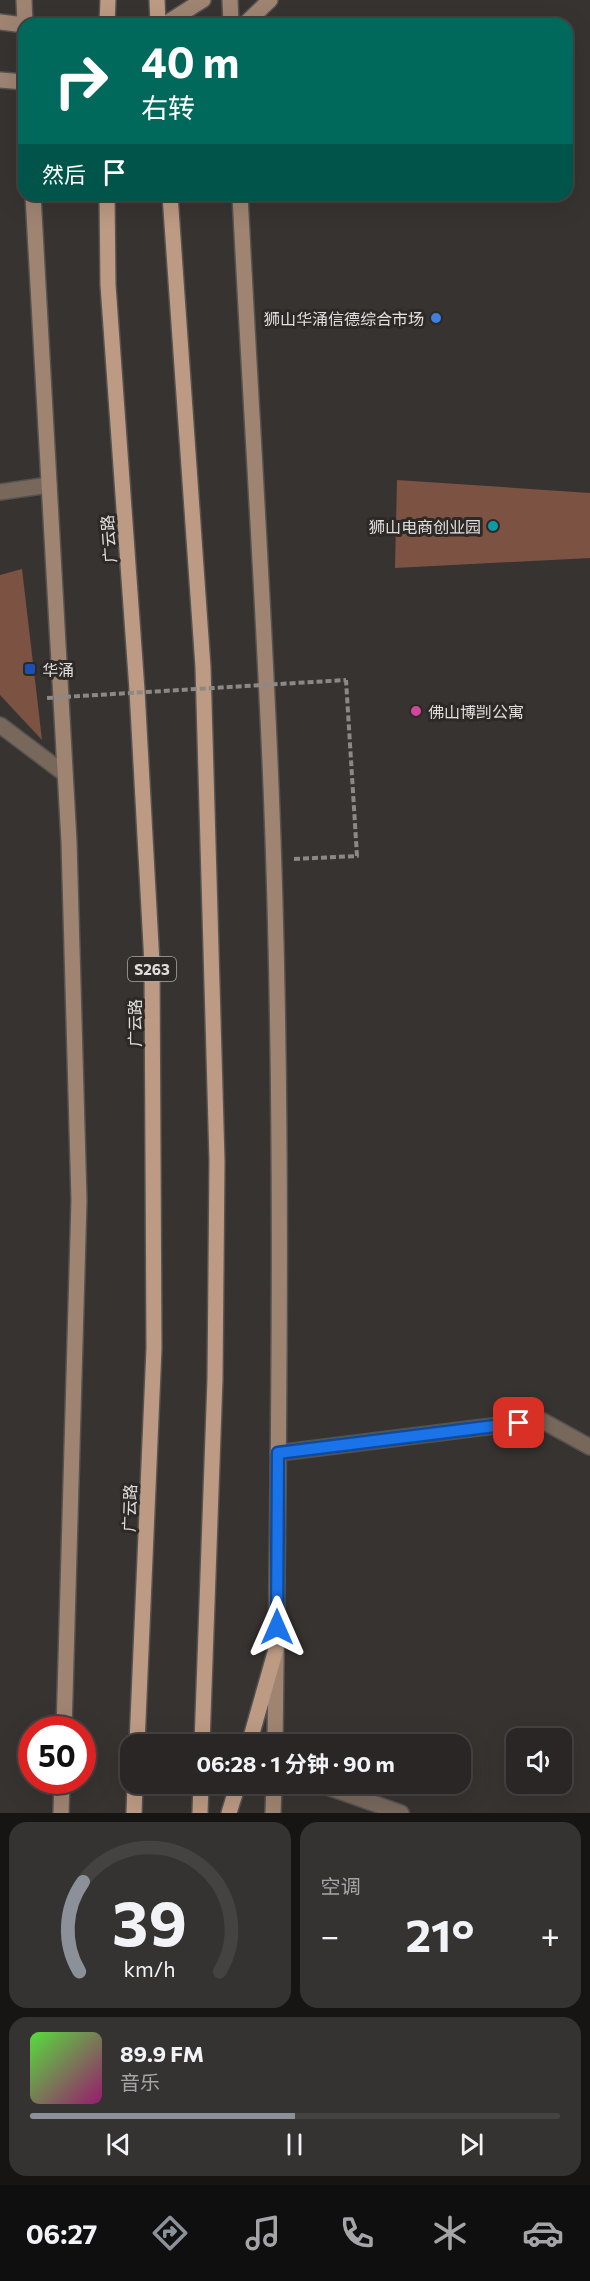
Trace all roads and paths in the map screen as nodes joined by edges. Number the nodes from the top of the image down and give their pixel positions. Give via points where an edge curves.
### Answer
1 (24, 0) edge
2 (108, 0) edge
3 (157, 0) edge
4 (203, 0) edge
5 (230, 0) edge
6 (270, 0) edge
7 (24, 18) edge
8 (107, 18) edge
9 (158, 18) edge
10 (174, 18) edge
11 (231, 18) edge
12 (251, 18) edge
13 (0, 22) edge
14 (18, 24) edge
15 (0, 80) edge
16 (18, 82) edge
17 (33, 201) edge
18 (108, 201) edge
19 (170, 201) edge
20 (240, 201) edge
21 (49, 485) junction
22 (0, 492) edge
23 (47, 698) dead end
24 (0, 724) edge
25 (65, 774) junction
26 (273, 861) junction
27 (590, 1447) edge
28 (278, 1453) junction
29 (276, 1649) junction
30 (64, 1716) edge
31 (137, 1734) edge
32 (202, 1734) edge
33 (252, 1734) edge
34 (275, 1734) edge
35 (62, 1794) edge
36 (135, 1794) edge
37 (201, 1794) edge
38 (234, 1794) edge
39 (274, 1794) edge
40 (347, 1794) edge
41 (61, 1813) edge
42 (134, 1813) edge
43 (200, 1813) edge
44 (229, 1813) edge
45 (273, 1813) edge
46 (401, 1813) edge

1 - 7 main road
2 - 8 main road
3 - 9 main road
4 - 10 main road
5 - 11 main road
6 - 12 main road
13 - 14 main road
15 - 16 main road
17 - 21 main road
18 - 31 main road, 广云路 / S263 via 108,285 152,964 153,1348
19 - 32 main road via 203,667 217,1161 215,1379
20 - 26 main road
21 - 22 street
21 - 25 main road
23 - 26 path, bridge via 346,680 357,856
24 - 25 street
25 - 30 main road via 79,1200
26 - 28 main road
27 - 28 street via 541,1420
28 - 29 main road
29 - 33 main road
29 - 34 main road
35 - 41 main road
36 - 42 main road
37 - 43 main road
38 - 44 main road
39 - 45 main road
40 - 46 street

